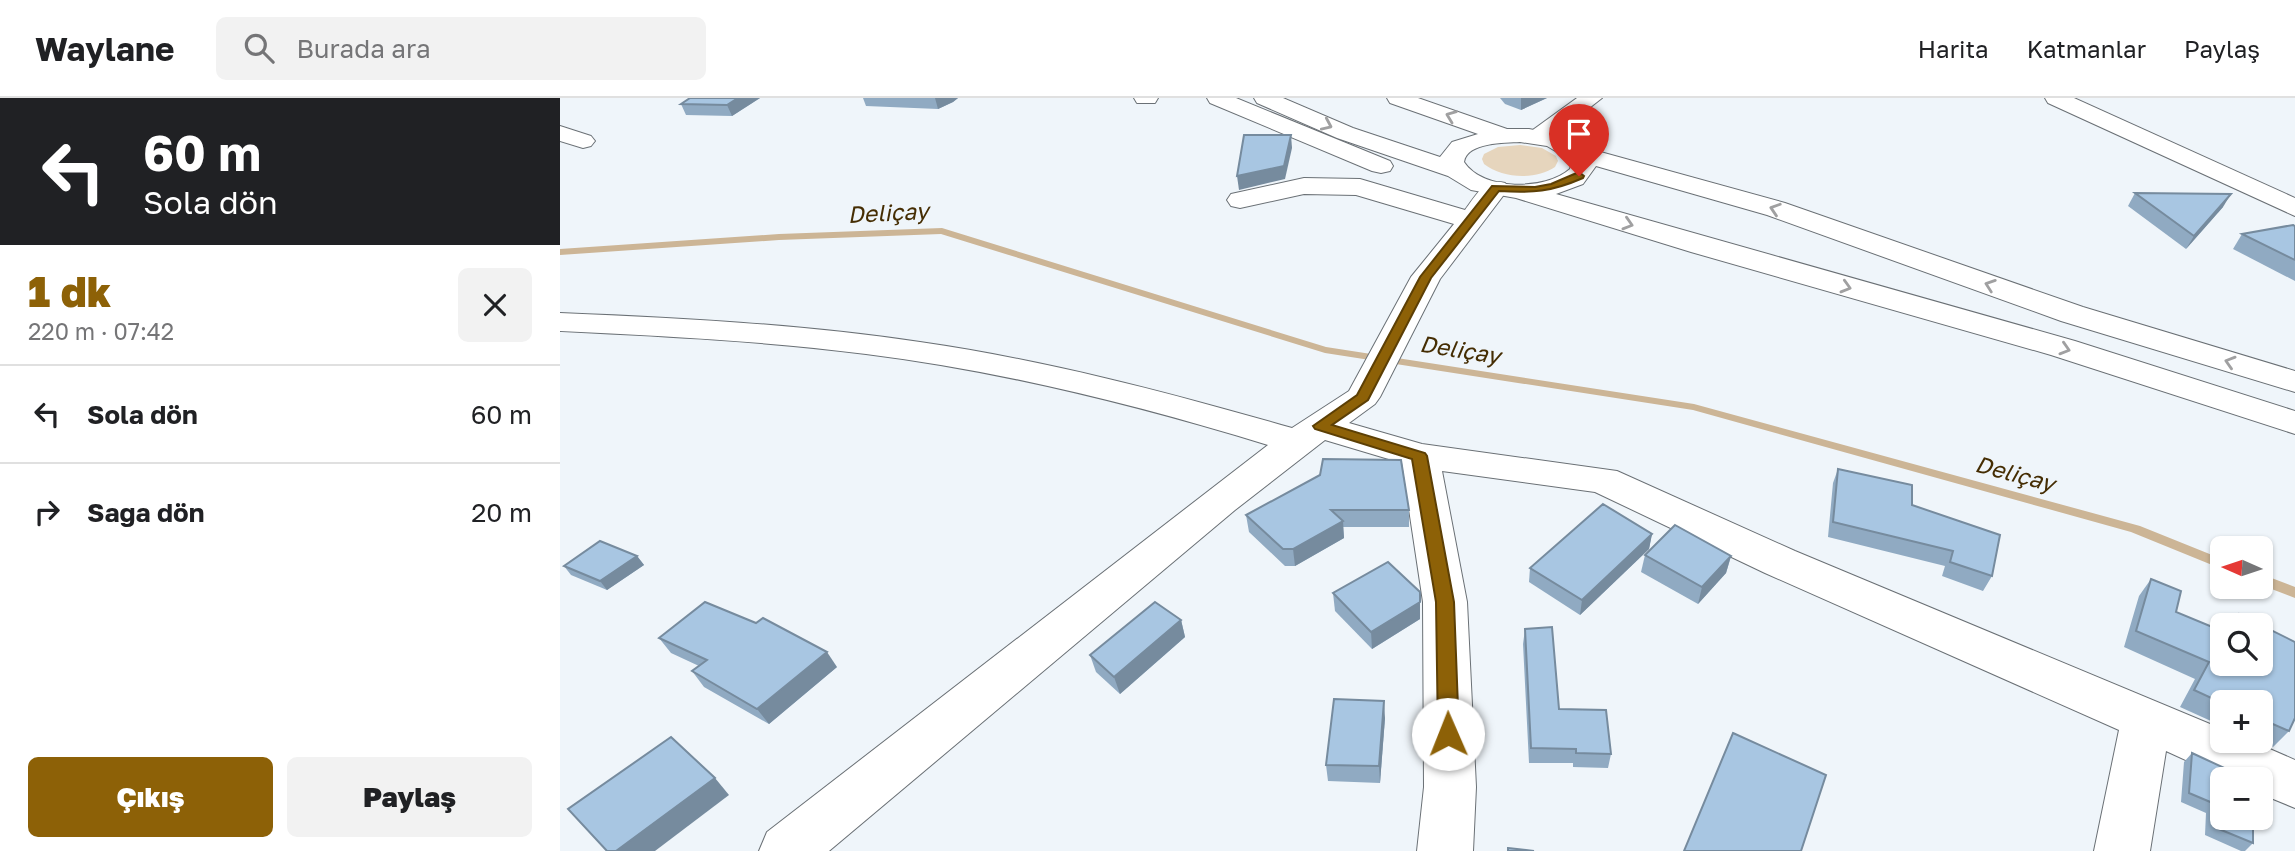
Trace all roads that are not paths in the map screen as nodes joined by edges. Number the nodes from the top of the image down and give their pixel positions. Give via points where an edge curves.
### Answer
1 (1218, 98) edge
2 (1265, 98) edge
3 (1398, 98) edge
4 (1591, 98) edge
5 (2056, 98) edge
6 (560, 134) edge
7 (1502, 135) junction
8 (1538, 137) junction
9 (583, 141) dead end
10 (1578, 153) junction
11 (1297, 154) dead end
12 (1381, 166) junction
13 (1331, 168) junction
14 (1455, 170) junction
15 (1304, 186) junction
16 (1492, 199) junction
17 (1240, 200) dead end
18 (2295, 208) edge
19 (560, 323) edge
20 (2295, 383) edge
21 (2295, 423) edge
22 (1308, 434) junction
23 (1420, 456) junction
24 (2146, 718) junction
25 (2295, 784) edge
26 (787, 851) edge
27 (1445, 851) edge
28 (2122, 851) edge

1 - 12 main road
2 -> 14 main road via 1345,133
7 -> 3 main road
4 - 8 main road
5 - 18 main road
6 - 9 main road
7 - 8 main road
7 - 14 main road via 1460,147 1453,155
8 - 10 main road
10 - 16 main road via 1584,168 1569,182
20 -> 10 main road via 2072,314 1776,209
11 - 13 main road
12 - 13 main road
12 - 16 main road
13 - 15 main road
14 - 16 main road
15 - 16 main road via 1360,187 1385,197
15 - 17 main road
16 -> 21 main road via 1715,250 2063,348
16 - 22 main road via 1426,277 1363,397
19 - 22 main road via 733,330 869,344 959,358
22 - 23 main road
22 - 26 main road
23 - 24 main road via 1603,480 1780,562
23 - 27 main road via 1445,602 1450,787
24 - 25 main road
24 - 28 main road

